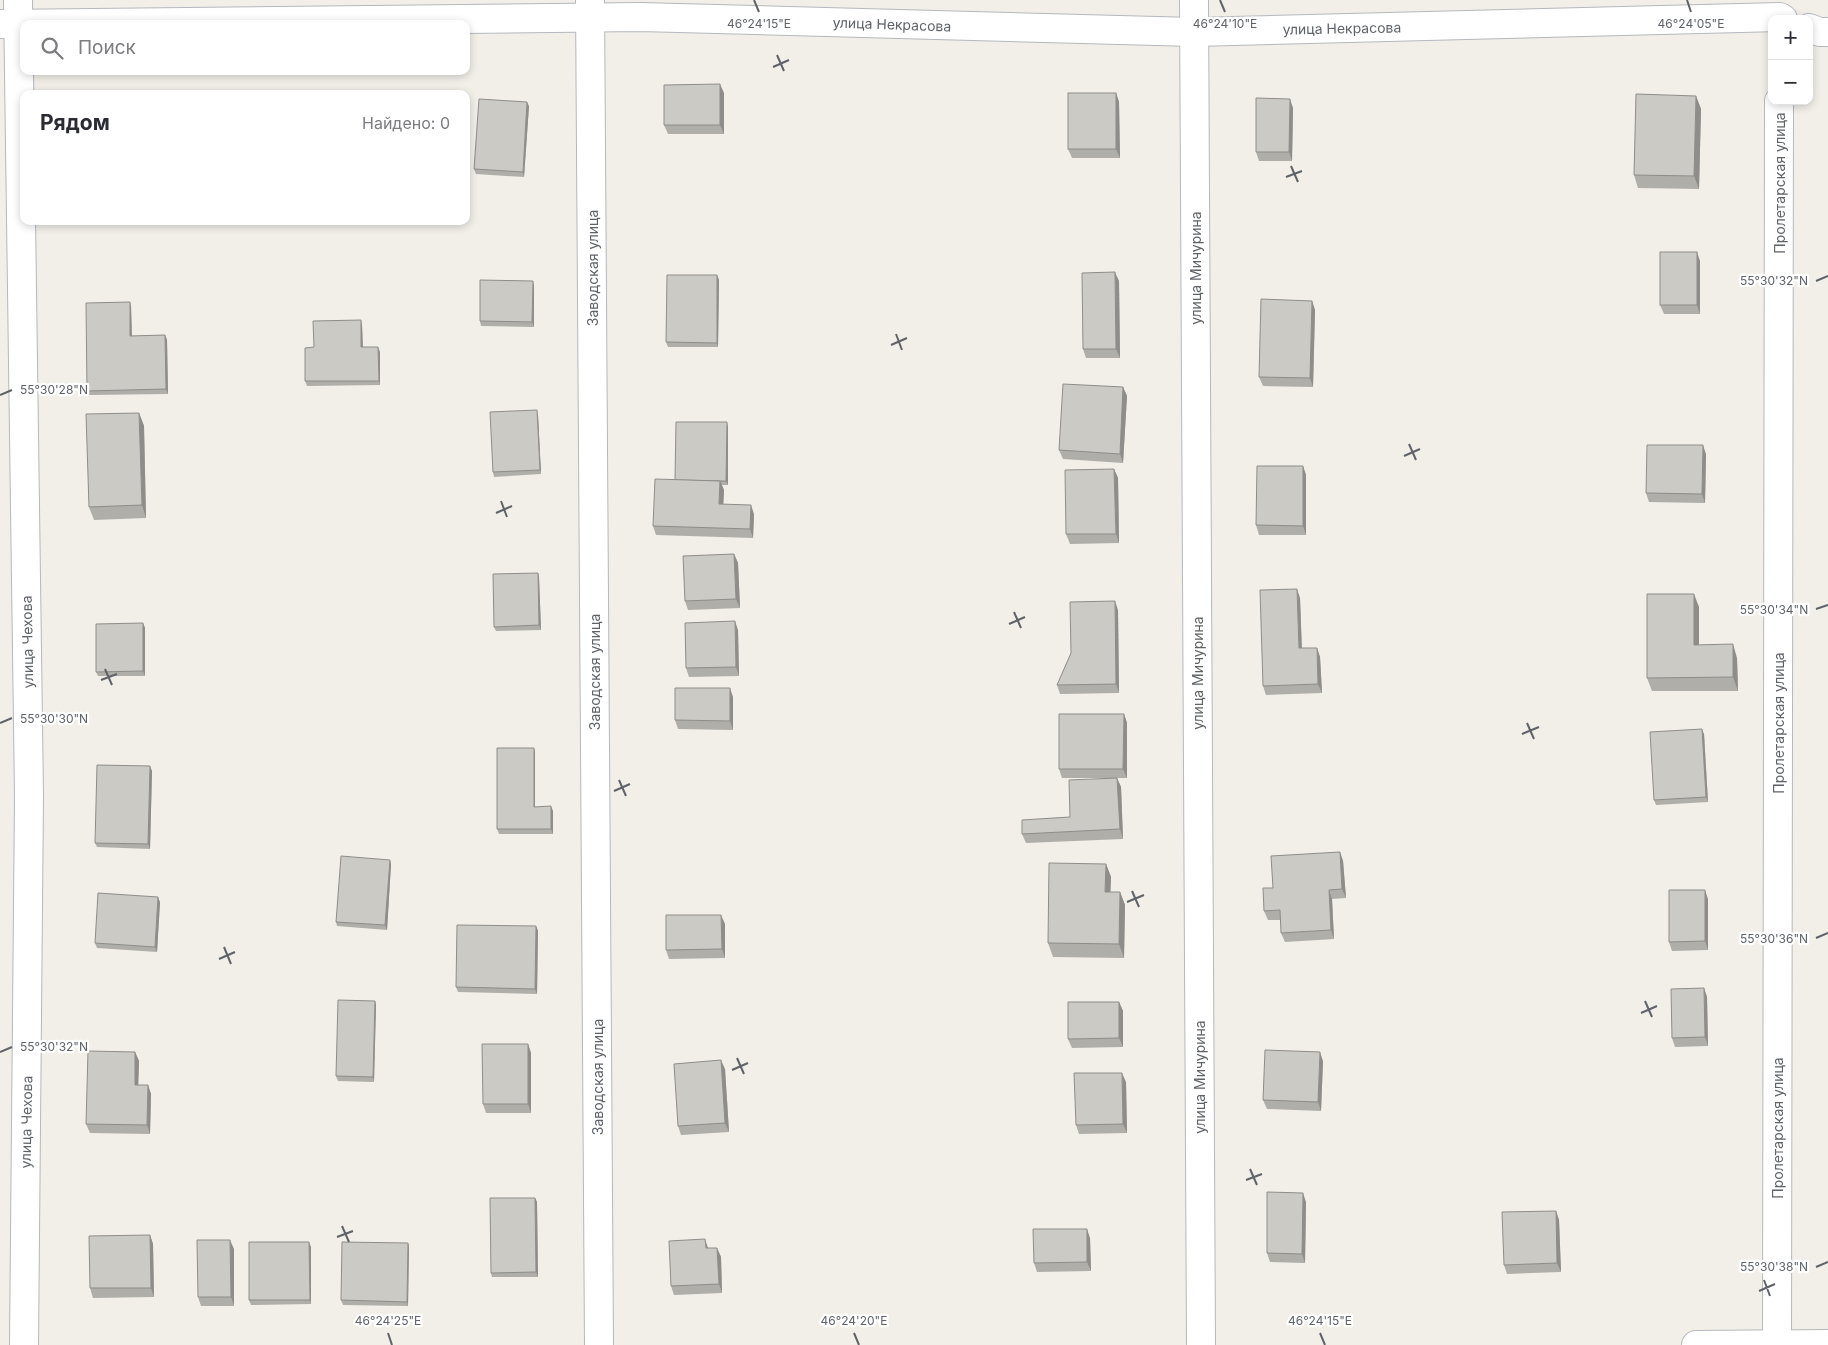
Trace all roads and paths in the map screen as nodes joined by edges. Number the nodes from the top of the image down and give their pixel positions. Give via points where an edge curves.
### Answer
1 (1194, 0) edge
2 (590, 9) edge
3 (1780, 14) edge
4 (12, 16) edge
5 (1813, 29) edge
6 (1194, 32) junction
7 (1828, 32) edge
8 (1779, 105) edge
9 (1828, 1344) edge
10 (24, 1345) edge
11 (599, 1345) edge
12 (1201, 1345) edge
13 (1696, 1345) edge
14 (1777, 1345) edge

1 - 6 street, улица Мичурина
2 - 4 street, улица Некрасова
2 - 6 street, улица Некрасова via 640,17
2 - 11 street, Заводская улица
3 - 6 street, улица Некрасова
4 - 10 street, улица Чехова via 29,796
5 - 7 street
6 - 12 street, улица Мичурина
8 - 14 street, Пролетарская улица
9 - 14 street
13 - 14 street

